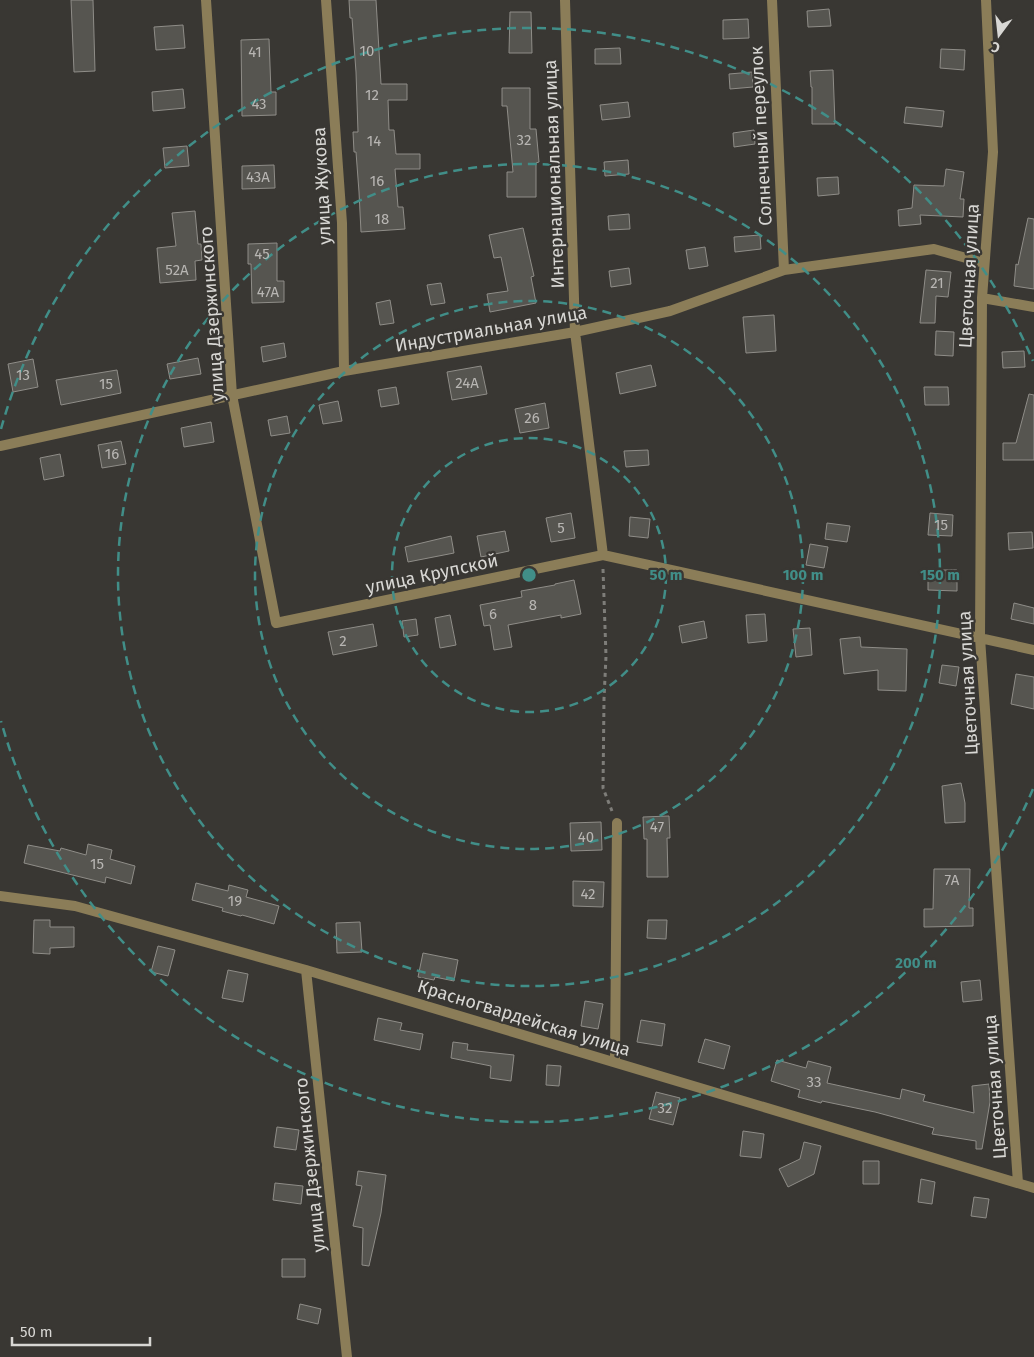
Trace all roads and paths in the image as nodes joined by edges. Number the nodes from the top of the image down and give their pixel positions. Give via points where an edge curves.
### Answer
1 (206, 0) edge
2 (326, 0) edge
3 (565, 0) edge
4 (772, 0) edge
5 (986, 0) edge
6 (984, 263) junction
7 (784, 270) junction
8 (982, 298) junction
9 (1034, 307) edge
10 (575, 332) junction
11 (344, 371) junction
12 (232, 395) junction
13 (0, 446) edge
14 (603, 555) junction
15 (276, 623) joint
16 (980, 638) junction
17 (1034, 650) edge
18 (617, 823) joint
19 (0, 896) edge
20 (306, 970) junction
21 (615, 1062) junction
22 (1018, 1183) junction
23 (1034, 1188) edge
24 (347, 1357) edge

1 - 12 street, улица Дзержинского
2 - 11 street, улица Жукова via 342,222
3 - 10 street, Интернациональная улица
4 - 7 street, Солнечный переулок
5 - 6 street, Цветочная улица via 993,152
6 - 7 street, Индустриальная улица via 934,249
6 - 8 street, Цветочная улица
7 - 10 street, Индустриальная улица via 670,311
8 - 9 street
8 - 16 street, Цветочная улица
10 - 11 street, Индустриальная улица
10 - 14 street, Интернациональная улица
11 - 12 street, Индустриальная улица
12 - 13 street, Индустриальная улица
12 - 15 street, улица Дзержинского
14 - 15 street, улица Крупской
14 - 16 street, улица Крупской
14 - 18 path via 606,656 603,788
16 - 17 street, улица Крупской
16 - 22 street, Цветочная улица
18 - 21 street
19 - 20 street, Красногвардейская улица via 75,906
20 - 21 street, Красногвардейская улица
20 - 24 street, улица Дзержинского
21 - 22 street, Красногвардейская улица
22 - 23 street, Красногвардейская улица

